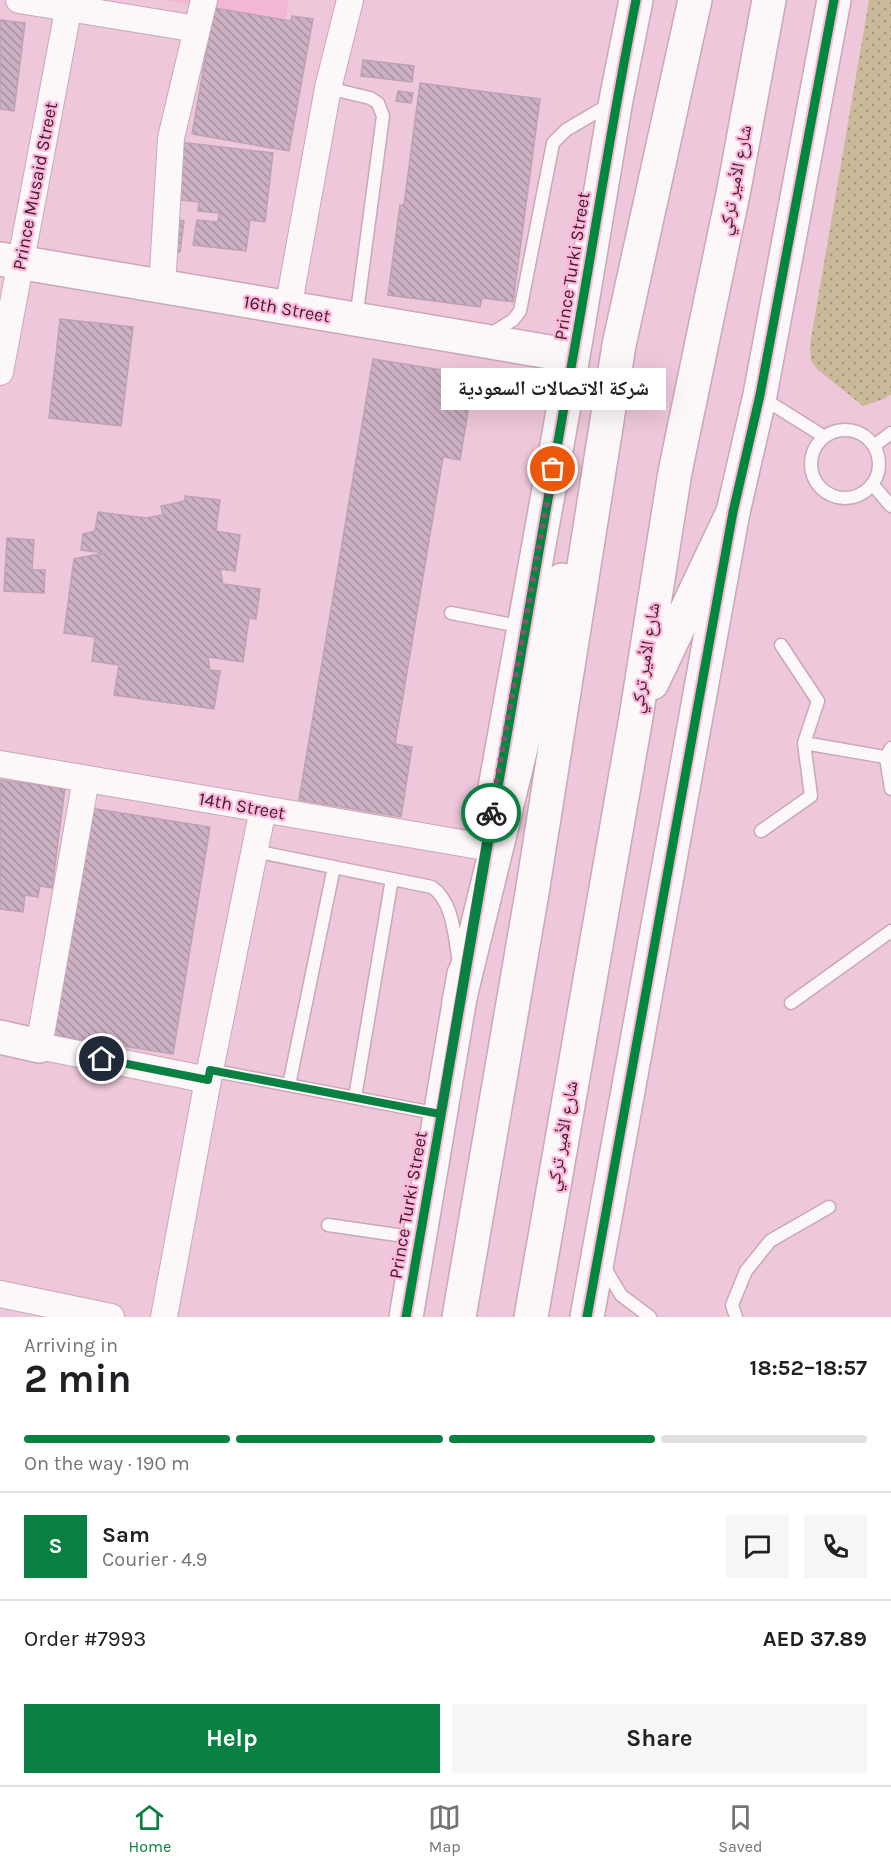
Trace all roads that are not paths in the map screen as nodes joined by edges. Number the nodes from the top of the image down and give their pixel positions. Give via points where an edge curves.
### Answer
1 (19, 0) edge
2 (204, 0) edge
3 (350, 0) edge
4 (636, 0) edge
5 (694, 0) edge
6 (770, 0) edge
7 (834, 0) edge
8 (69, 4) edge
9 (197, 29) junction
10 (328, 88) junction
11 (616, 100) junction
12 (10, 261) edge
13 (162, 288) junction
14 (288, 309) junction
15 (356, 320) junction
16 (480, 341) junction
17 (620, 345) junction
18 (573, 356) junction
19 (0, 372) edge
20 (760, 395) junction
21 (891, 433) edge
22 (824, 436) junction
23 (874, 446) junction
24 (872, 484) junction
25 (891, 506) edge
26 (733, 513) junction
27 (451, 613) dead end
28 (525, 627) junction
29 (781, 645) dead end
30 (636, 717) junction
31 (804, 743) junction
32 (889, 755) edge
33 (0, 764) edge
34 (86, 779) junction
35 (891, 789) edge
36 (262, 809) junction
37 (761, 831) dead end
38 (485, 847) junction
39 (254, 851) junction
40 (334, 867) junction
41 (392, 879) junction
42 (891, 931) edge
43 (460, 991) junction
44 (791, 1003) dead end
45 (0, 1037) edge
46 (39, 1046) junction
47 (209, 1075) junction
48 (289, 1085) junction
49 (355, 1097) junction
50 (440, 1114) junction
51 (829, 1207) dead end
52 (328, 1224) dead end
53 (419, 1238) junction
54 (597, 1257) junction
55 (1, 1300) edge
56 (111, 1317) edge
57 (164, 1317) edge
58 (406, 1317) edge
59 (459, 1317) edge
60 (531, 1317) edge
61 (587, 1317) edge
62 (650, 1317) edge
63 (736, 1317) edge

1 - 8 street
2 - 9 street
3 - 10 street
4 - 11 main road, Prince Turki Street
5 - 17 main road
6 - 30 main road, شارع الأمير تركي via 675,472
7 - 20 main road
8 - 9 street
8 - 12 street, Prince Musaid Street
9 - 13 street via 171,138
10 - 14 street
10 - 15 lane via 370,98 378,103 383,116
11 - 16 lane via 566,130 554,143 520,311
11 - 18 main road, Prince Turki Street
12 - 13 main road, 16th Street
12 - 19 street, Prince Musaid Street
13 - 14 main road, 16th Street
14 - 15 main road, 16th Street
15 - 16 main road, 16th Street
16 - 18 main road, 16th Street
17 - 43 main road
17 - 59 main road
18 - 28 main road, Prince Turki Street
20 - 22 lane
20 - 26 main road
21 - 23 lane
22 - 23 lane via 845,429 857,431
22 - 24 lane via 811,455 810,466 819,487 838,498 850,498
23 - 24 lane via 879,467
24 - 25 lane
26 - 30 main road
26 - 54 main road
27 - 28 lane
28 - 38 main road, Prince Turki Street
29 - 31 lane via 818,700
30 - 60 main road, شارع الأمير تركي
31 - 32 lane
31 - 37 lane via 811,796
32 - 35 lane
33 - 34 street, 14th Street
34 - 36 street, 14th Street
34 - 46 street
36 - 38 street, 14th Street
36 - 39 street
38 - 43 main road, Prince Turki Street
39 - 40 lane
39 - 47 street
40 - 41 lane
40 - 48 lane
41 - 43 lane via 432,887 440,893 452,924
41 - 49 lane
42 - 44 lane
43 - 50 main road, Prince Turki Street
45 - 46 main road
46 - 47 street
47 - 48 lane
47 - 57 street
48 - 49 lane
49 - 50 lane
50 - 53 main road, Prince Turki Street
51 - 63 lane via 770,1241 746,1271 732,1305
52 - 53 lane
53 - 58 main road, Prince Turki Street
54 - 61 main road
54 - 62 lane via 621,1295
55 - 56 street

